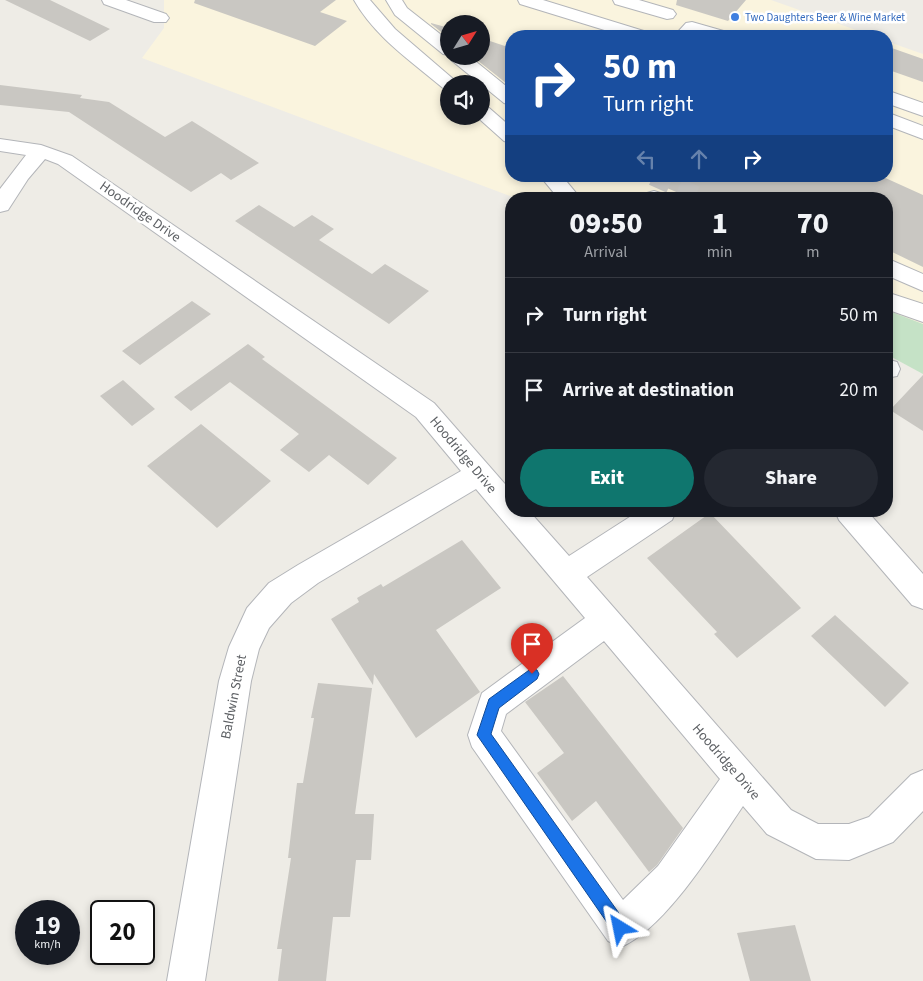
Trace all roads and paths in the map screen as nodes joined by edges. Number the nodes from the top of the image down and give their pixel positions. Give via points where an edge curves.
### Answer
1 (110, 0) edge
2 (362, 0) edge
3 (394, 0) edge
4 (526, 0) edge
5 (621, 0) edge
6 (681, 0) edge
7 (561, 5) edge
8 (667, 14) junction
9 (160, 18) dead end
10 (626, 30) edge
11 (656, 30) edge
12 (689, 30) edge
13 (702, 30) edge
14 (440, 43) edge
15 (468, 65) edge
16 (440, 75) edge
17 (893, 91) edge
18 (505, 94) edge
19 (923, 110) edge
20 (490, 119) edge
21 (893, 121) edge
22 (505, 132) edge
23 (923, 133) edge
24 (0, 145) edge
25 (41, 151) junction
26 (0, 205) edge
27 (893, 269) edge
28 (923, 283) edge
29 (893, 302) edge
30 (923, 313) edge
31 (479, 474) junction
32 (505, 505) edge
33 (516, 517) edge
34 (653, 517) edge
35 (854, 517) edge
36 (894, 562) junction
37 (923, 562) edge
38 (565, 575) junction
39 (923, 595) edge
40 (604, 622) junction
41 (742, 779) junction
42 (923, 787) edge
43 (186, 981) edge

1 - 9 street
2 - 16 street via 366,10 379,23
3 - 14 street via 400,11
4 - 7 street
5 - 8 street
6 - 8 street
7 - 10 street
8 - 11 street
12 - 13 street via 692,27
15 - 18 street
17 - 19 street
20 - 22 street
21 - 23 street
24 - 25 street, Hoodridge Drive
25 - 26 street
25 - 31 street, Hoodridge Drive via 65,160 425,410
27 - 28 street
29 - 30 street
31 - 32 street, Hoodridge Drive
31 - 43 street, Baldwin Street via 308,574 280,593 258,618 244,647 235,681
33 - 38 street, Hoodridge Drive
34 - 38 street
35 - 36 street
36 - 37 street
36 - 39 street
38 - 40 street, Hoodridge Drive
40 - 41 street, Hoodridge Drive
40 - 41 street via 493,704 484,735 620,928 671,879
41 - 42 street, Hoodridge Drive via 779,822 816,841 849,842 881,830

